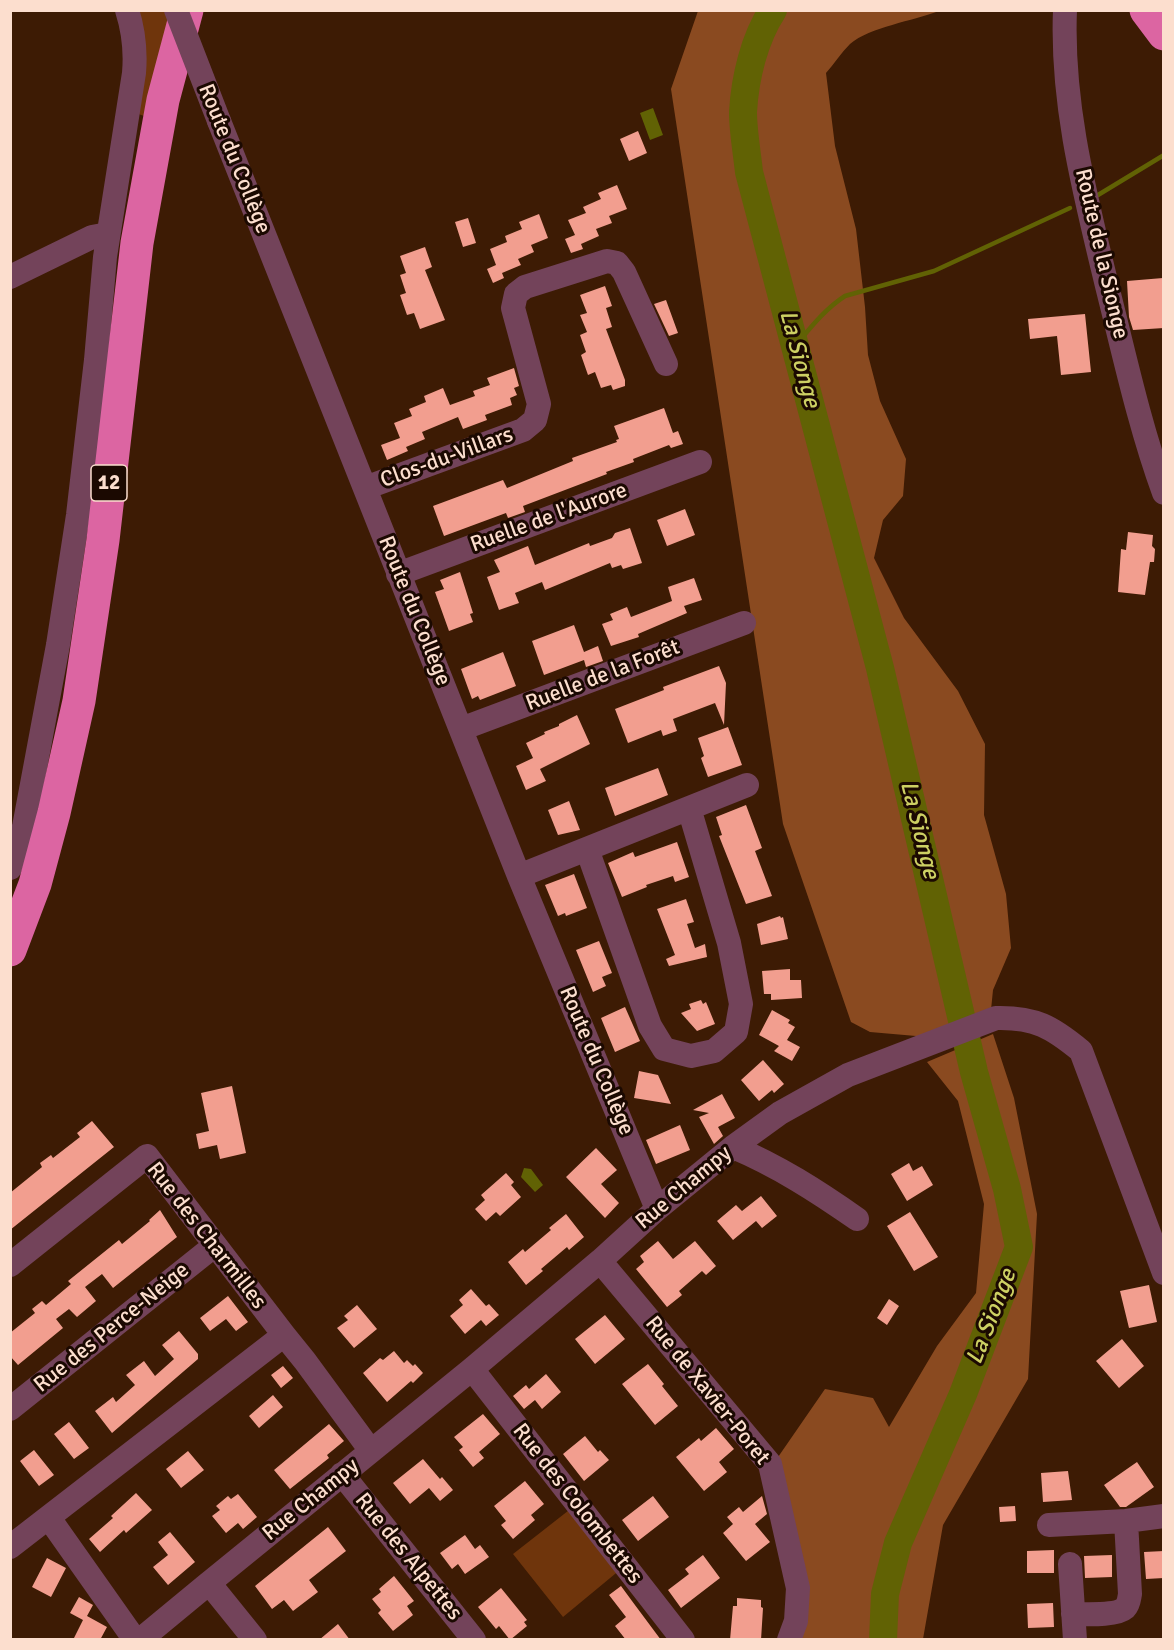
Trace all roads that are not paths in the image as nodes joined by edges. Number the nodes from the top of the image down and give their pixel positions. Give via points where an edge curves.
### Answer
1 (127, 10) edge
2 (176, 10) edge
3 (188, 10) edge
4 (1065, 10) edge
5 (1146, 10) edge
6 (1164, 34) edge
7 (108, 234) junction
8 (10, 277) edge
9 (666, 364) dead end
10 (700, 462) dead end
11 (365, 488) junction
12 (1164, 493) edge
13 (398, 574) junction
14 (744, 623) dead end
15 (461, 729) junction
16 (747, 785) dead end
17 (689, 808) junction
18 (587, 849) junction
19 (10, 868) edge
20 (519, 876) junction
21 (10, 950) edge
22 (733, 1148) junction
23 (657, 1209) junction
24 (857, 1219) dead end
25 (214, 1246) junction
26 (600, 1261) junction
27 (10, 1265) edge
28 (1164, 1273) edge
29 (284, 1335) junction
30 (472, 1369) junction
31 (10, 1409) edge
32 (371, 1451) junction
33 (342, 1474) junction
34 (1164, 1516) edge
35 (49, 1518) junction
36 (1126, 1521) junction
37 (1049, 1525) dead end
38 (10, 1548) edge
39 (1070, 1564) dead end
40 (209, 1583) junction
41 (1073, 1614) junction
42 (138, 1640) edge
43 (255, 1640) edge
44 (474, 1640) edge
45 (683, 1640) edge
46 (789, 1640) edge
47 (1075, 1640) edge

1 - 7 street via 136,49 134,73
2 - 11 street, Route du Collège, bridge
3 - 21 highway, 12 via 163,100 139,231 103,540 79,701 35,884
4 - 12 street, Route de la Sionge via 1064,49 1076,148 1138,411
5 - 6 highway
7 - 8 street via 92,237
7 - 19 street via 78,515 58,645 24,827
9 - 11 street, Clos-du-Villars via 617,263 607,261 525,286 516,294 513,308 539,404 535,420 523,430
10 - 13 street, Ruelle de l'Aurore
11 - 13 street, Route du Collège
13 - 15 street, Route du Collège
14 - 15 street, Ruelle de la Forêt
15 - 20 street, Route du Collège
16 - 17 street
17 - 18 street
17 - 18 street via 729,943 741,1004 736,1032 714,1051 691,1056 664,1049 650,1026
18 - 20 street
20 - 23 street, Route du Collège
22 - 23 street, Rue Champy
22 - 24 street via 798,1179
22 - 28 street, Rue Champy via 780,1113 848,1075 990,1020 1011,1017 1032,1021 1058,1032 1081,1051
23 - 26 street, Rue Champy
25 - 27 street, Rue des Charmilles via 147,1156
25 - 29 street, Rue des Charmilles
25 - 31 street, Rue des Perce-Neige
26 - 30 street, Rue Champy
26 - 46 street, Rue de Xavier-Poret via 770,1464 798,1588 796,1621
29 - 32 street, Rue des Charmilles
29 - 35 street
30 - 32 street, Rue Champy
30 - 45 street, Rue des Colombettes
32 - 33 street, Rue Champy
33 - 40 street, Rue Champy
33 - 44 street, Rue des Alpettes
34 - 36 street
35 - 38 street
35 - 42 street
36 - 37 street
36 - 41 street via 1130,1594 1127,1605 1110,1613
39 - 41 street
40 - 42 street, Rue Champy
40 - 43 street
41 - 47 street

